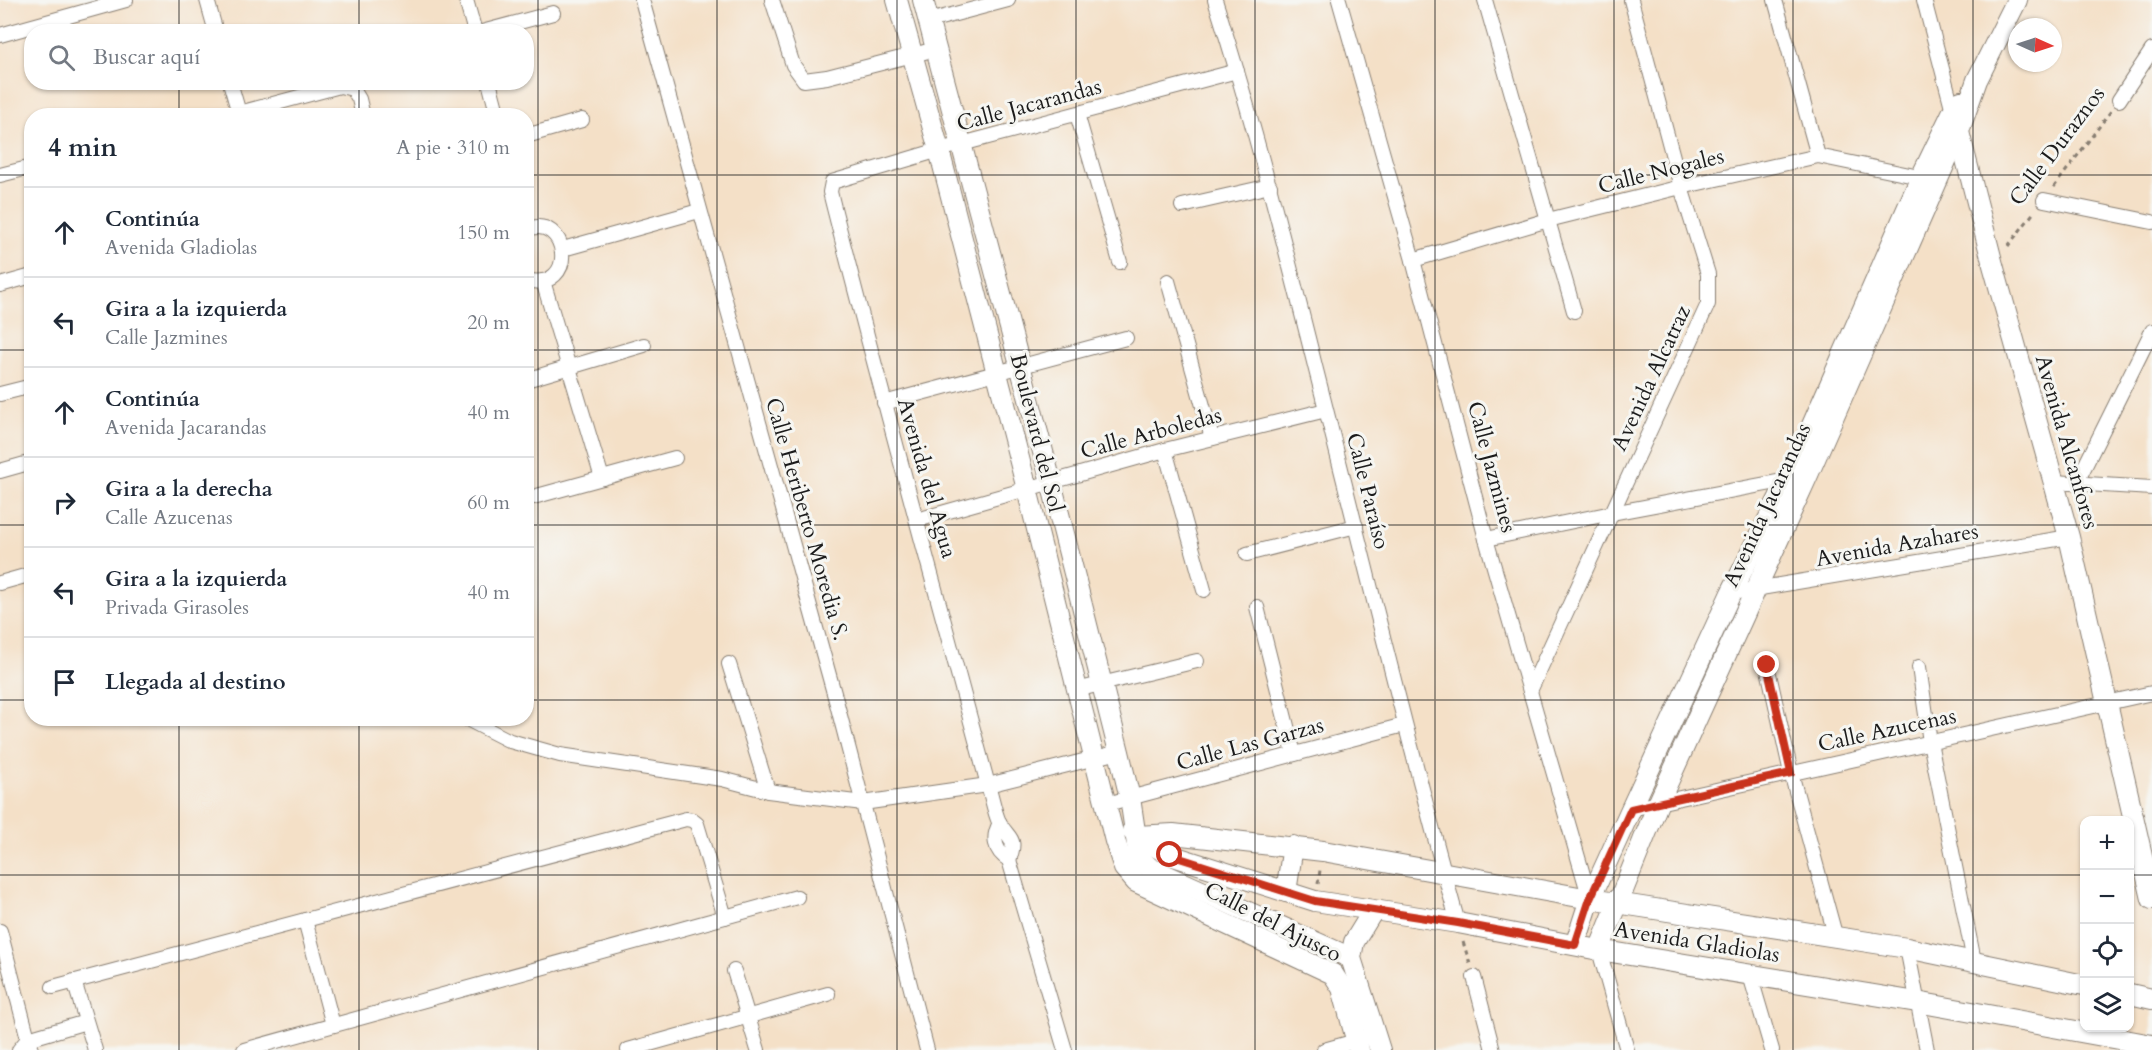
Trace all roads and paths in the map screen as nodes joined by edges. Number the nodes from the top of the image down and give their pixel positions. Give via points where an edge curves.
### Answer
1 (69, 0) edge
2 (126, 0) edge
3 (207, 0) edge
4 (466, 0) edge
5 (642, 0) edge
6 (772, 0) edge
7 (897, 0) edge
8 (923, 0) edge
9 (1008, 0) edge
10 (1215, 0) edge
11 (1339, 0) edge
12 (1485, 0) edge
13 (1631, 0) edge
14 (1775, 0) edge
15 (1924, 0) edge
16 (2017, 0) edge
17 (553, 13) dead end
18 (71, 15) junction
19 (929, 21) junction
20 (39, 24) edge
21 (214, 24) edge
22 (472, 24) edge
23 (512, 24) edge
24 (24, 28) edge
25 (0, 35) edge
26 (936, 49) junction
27 (2152, 50) edge
28 (911, 56) junction
29 (1238, 71) junction
30 (1977, 80) junction
31 (232, 90) edge
32 (325, 90) edge
33 (353, 90) edge
34 (491, 90) edge
35 (2119, 100) joint
36 (233, 108) edge
37 (257, 108) edge
38 (361, 108) edge
39 (496, 108) edge
40 (1953, 111) junction
41 (1077, 114) junction
42 (582, 120) dead end
43 (1959, 131) junction
44 (534, 134) edge
45 (962, 144) junction
46 (939, 150) junction
47 (1818, 156) junction
48 (24, 169) edge
49 (0, 175) edge
50 (1929, 179) junction
51 (832, 182) joint
52 (1270, 186) junction
53 (1681, 187) junction
54 (2044, 200) junction
55 (1182, 206) dead end
56 (699, 211) junction
57 (1548, 220) junction
58 (2152, 222) edge
59 (534, 226) edge
60 (563, 249) junction
61 (1413, 260) junction
62 (1120, 262) dead end
63 (1993, 264) junction
64 (24, 278) edge
65 (534, 280) edge
66 (543, 281) junction
67 (1168, 281) dead end
68 (0, 285) edge
69 (1574, 311) dead end
70 (2152, 332) edge
71 (1126, 338) dead end
72 (644, 345) dead end
73 (1019, 366) junction
74 (569, 367) junction
75 (997, 373) junction
76 (534, 378) edge
77 (24, 388) edge
78 (0, 394) edge
79 (884, 403) junction
80 (1326, 410) junction
81 (1212, 438) junction
82 (1165, 450) junction
83 (675, 458) dead end
84 (24, 464) edge
85 (0, 471) edge
86 (1807, 477) junction
87 (602, 478) junction
88 (1788, 480) junction
89 (1051, 482) junction
90 (2054, 482) junction
91 (2076, 484) junction
92 (2152, 488) edge
93 (1027, 489) junction
94 (534, 497) edge
95 (1612, 513) junction
96 (917, 520) junction
97 (1356, 526) junction
98 (2069, 537) junction
99 (1486, 539) junction
100 (1247, 554) dead end
101 (24, 576) edge
102 (0, 583) edge
103 (1076, 585) junction
104 (1203, 590) dead end
105 (1754, 590) junction
106 (1052, 591) junction
107 (1731, 593) junction
108 (1257, 607) dead end
109 (1197, 661) dead end
110 (729, 664) dead end
111 (1767, 665) dead end
112 (1919, 667) dead end
113 (1101, 684) junction
114 (1076, 690) junction
115 (1530, 691) junction
116 (2152, 693) edge
117 (2107, 704) junction
118 (1404, 725) junction
119 (481, 726) edge
120 (1930, 742) junction
121 (1119, 752) junction
122 (1294, 754) junction
123 (1095, 758) junction
124 (1791, 773) junction
125 (988, 785) junction
126 (768, 791) junction
127 (1130, 798) junction
128 (863, 803) junction
129 (1107, 804) junction
130 (1658, 804) junction
131 (1631, 809) junction
132 (1137, 836) junction
133 (1115, 841) junction
134 (1293, 846) junction
135 (2148, 864) edge
136 (1444, 872) junction
137 (1131, 876) joint
138 (1286, 892) junction
139 (797, 897) dead end
140 (1590, 899) junction
141 (2152, 899) edge
142 (1618, 902) junction
143 (1373, 911) junction
144 (725, 917) junction
145 (305, 920) junction
146 (1458, 923) junction
147 (0, 931) edge
148 (1836, 938) junction
149 (1575, 945) junction
150 (1907, 948) junction
151 (3, 950) edge
152 (1599, 950) junction
153 (1351, 958) junction
154 (1974, 961) junction
155 (734, 971) dead end
156 (1750, 975) junction
157 (1474, 977) joint
158 (74, 981) junction
159 (2080, 983) edge
160 (53, 987) dead end
161 (828, 994) dead end
162 (2134, 995) edge
163 (2152, 999) edge
164 (1917, 1002) junction
165 (748, 1017) junction
166 (86, 1022) junction
167 (333, 1025) junction
168 (1378, 1043) edge
169 (673, 1044) edge
170 (2138, 1045) edge
171 (26, 1046) edge
172 (1357, 1046) edge
173 (94, 1048) edge
174 (79, 1050) edge
175 (244, 1050) edge
176 (627, 1050) edge
177 (758, 1050) edge
178 (927, 1050) edge
179 (1065, 1050) edge
180 (1324, 1050) edge
181 (1493, 1050) edge
182 (1627, 1050) edge
183 (1772, 1050) edge
184 (1927, 1050) edge

1 - 18 street
2 - 18 street
3 - 21 street
4 - 22 street
5 - 56 street, Calle Heriberto Moredia S.
6 - 28 street via 793,65 804,80
7 - 28 street, Boulevard del Sol
8 - 19 street, Boulevard del Sol
9 - 19 street
10 - 29 street, Calle Paraíso
11 - 61 street, Calle Jazmines
12 - 57 street
13 - 53 street, Avenida Alcatraz
14 - 47 street
15 - 40 street, Avenida Alcanfores
16 - 30 street, Avenida Jacarandas
17 - 23 street
18 - 20 street
19 - 26 street, Boulevard del Sol
24 - 25 street
26 - 28 street
26 - 45 street, Boulevard del Sol
27 - 35 street, Calle Duraznos
28 - 46 street, Boulevard del Sol
29 - 41 street, Calle Jacarandas
29 - 52 street, Calle Paraíso
30 - 40 street, Avenida Jacarandas
30 - 43 street, Avenida Jacarandas
31 - 36 street
32 - 37 street
33 - 38 street
34 - 39 street
35 - 54 path, Calle Duraznos
40 - 43 street, Avenida Alcanfores
40 - 50 street, Avenida Jacarandas
41 - 45 street, Calle Jacarandas
41 - 62 street
42 - 44 street
43 - 50 street, Avenida Jacarandas
43 - 63 street, Avenida Alcanfores
45 - 46 street, Calle Jacarandas
45 - 73 street, Boulevard del Sol
46 - 51 street, Calle Jacarandas
46 - 75 street, Boulevard del Sol
47 - 50 street, Calle Nogales
47 - 53 street, Calle Nogales
48 - 49 street
50 - 86 street, Avenida Jacarandas
50 - 88 street, Avenida Jacarandas
51 - 79 street, Avenida del Agua via 830,192
52 - 55 street
52 - 80 street, Calle Paraíso
53 - 57 street, Calle Nogales
53 - 95 street, Avenida Alcatraz via 1708,274 1708,304
54 - 58 street
54 - 63 path, Calle Duraznos
56 - 60 street
56 - 128 street, Calle Heriberto Moredia S.
57 - 61 street, Calle Nogales
57 - 69 street
59 - 60 street via 556,236
60 - 66 street via 562,263 555,275
61 - 99 street, Calle Jazmines
63 - 90 street, Avenida Alcanfores
64 - 68 street
65 - 66 street
66 - 74 street
67 - 81 street
70 - 91 street
71 - 73 street
72 - 74 street
73 - 75 street
73 - 89 street, Boulevard del Sol
74 - 76 street
74 - 87 street
75 - 79 street
75 - 93 street, Boulevard del Sol
77 - 78 street
79 - 96 street, Avenida del Agua
80 - 81 street, Calle Arboledas
80 - 97 street, Calle Paraíso
81 - 82 street, Calle Arboledas
82 - 89 street, Calle Arboledas
82 - 104 street
83 - 87 street
84 - 85 street
86 - 88 street
86 - 105 street, Avenida Jacarandas
87 - 94 street
88 - 95 street
88 - 107 street, Avenida Jacarandas
89 - 93 street, Calle Arboledas
89 - 103 street, Boulevard del Sol
90 - 91 street
90 - 98 street, Avenida Alcanfores
91 - 92 street
93 - 96 street, Calle Arboledas
93 - 106 street, Boulevard del Sol
95 - 99 street
95 - 115 street, Avenida Alcatraz
96 - 125 street, Avenida del Agua
97 - 100 street
97 - 118 street, Calle Paraíso
98 - 105 street, Avenida Azahares
98 - 117 street, Avenida Alcanfores
99 - 115 street, Calle Jazmines
101 - 102 street
103 - 106 street
103 - 113 street, Boulevard del Sol
105 - 107 street, Avenida Azahares
105 - 130 street, Avenida Jacarandas
106 - 114 street, Boulevard del Sol
107 - 131 street, Avenida Jacarandas
108 - 122 street
109 - 113 street
110 - 126 street
111 - 124 street
112 - 120 street
113 - 114 street
113 - 121 street, Boulevard del Sol
114 - 123 street, Boulevard del Sol
115 - 140 street, Calle Jazmines
116 - 117 street, Calle Azucenas
117 - 120 street, Calle Azucenas
117 - 135 street, Avenida Alcanfores
118 - 122 street, Calle Las Garzas
118 - 136 street, Calle Paraíso
119 - 126 street via 510,741 560,755 722,779
120 - 124 street, Calle Azucenas
120 - 154 street
121 - 123 street
121 - 127 street, Boulevard del Sol
122 - 127 street, Calle Las Garzas
123 - 125 street
123 - 129 street, Boulevard del Sol
124 - 130 street, Calle Azucenas
124 - 148 street
125 - 128 street
125 - 179 street, Avenida del Agua via 1000,824 1010,835 1013,848 1009,860
126 - 128 street
127 - 129 street, Calle Las Garzas
127 - 132 street, Boulevard del Sol
128 - 178 street, Calle Heriberto Moredia S.
129 - 132 street, Avenida Gladiolas
129 - 133 street, Boulevard del Sol
130 - 131 street, Calle Azucenas
130 - 142 street, Avenida Jacarandas
131 - 140 street, Avenida Jacarandas
132 - 133 street, Avenida Gladiolas
132 - 134 street, Avenida Gladiolas via 1173,834
132 - 138 street, Avenida Gladiolas via 1170,855
132 - 153 street, Calle del Ajusco via 1139,858 1150,868
133 - 137 street, Boulevard del Sol via 1124,868
134 - 136 street, Avenida Gladiolas
134 - 138 street
135 - 141 street, Avenida Alcanfores
136 - 140 street, Avenida Gladiolas
136 - 146 street, Calle Paraíso
137 - 172 street, Calle del Ajusco via 1136,882 1333,974 1342,988
138 - 143 street, Avenida Gladiolas
139 - 144 street
140 - 142 street, Avenida Gladiolas
140 - 149 street
142 - 148 street, Avenida Gladiolas
142 - 152 street, Avenida Jacarandas
143 - 146 street, Avenida Gladiolas
143 - 153 street via 1354,942
144 - 145 street via 697,824 686,819
144 - 167 street
145 - 158 street
145 - 167 street
146 - 149 street, Avenida Gladiolas
146 - 157 path
147 - 151 street
148 - 150 street, Avenida Gladiolas
149 - 152 street, Avenida Gladiolas
150 - 154 street, Avenida Gladiolas
150 - 164 street
151 - 171 street
152 - 156 street, Avenida Gladiolas
152 - 182 street
153 - 168 street
154 - 159 street, Avenida Gladiolas
155 - 165 street
156 - 164 street, Avenida Gladiolas
156 - 183 street
157 - 181 street
158 - 160 street
158 - 166 street
161 - 165 street
162 - 163 street
164 - 170 street, Avenida Gladiolas
164 - 184 street
165 - 169 street
165 - 177 street
166 - 171 street
166 - 173 street
167 - 175 street
168 - 172 street
169 - 176 street
172 - 180 street
173 - 174 street

